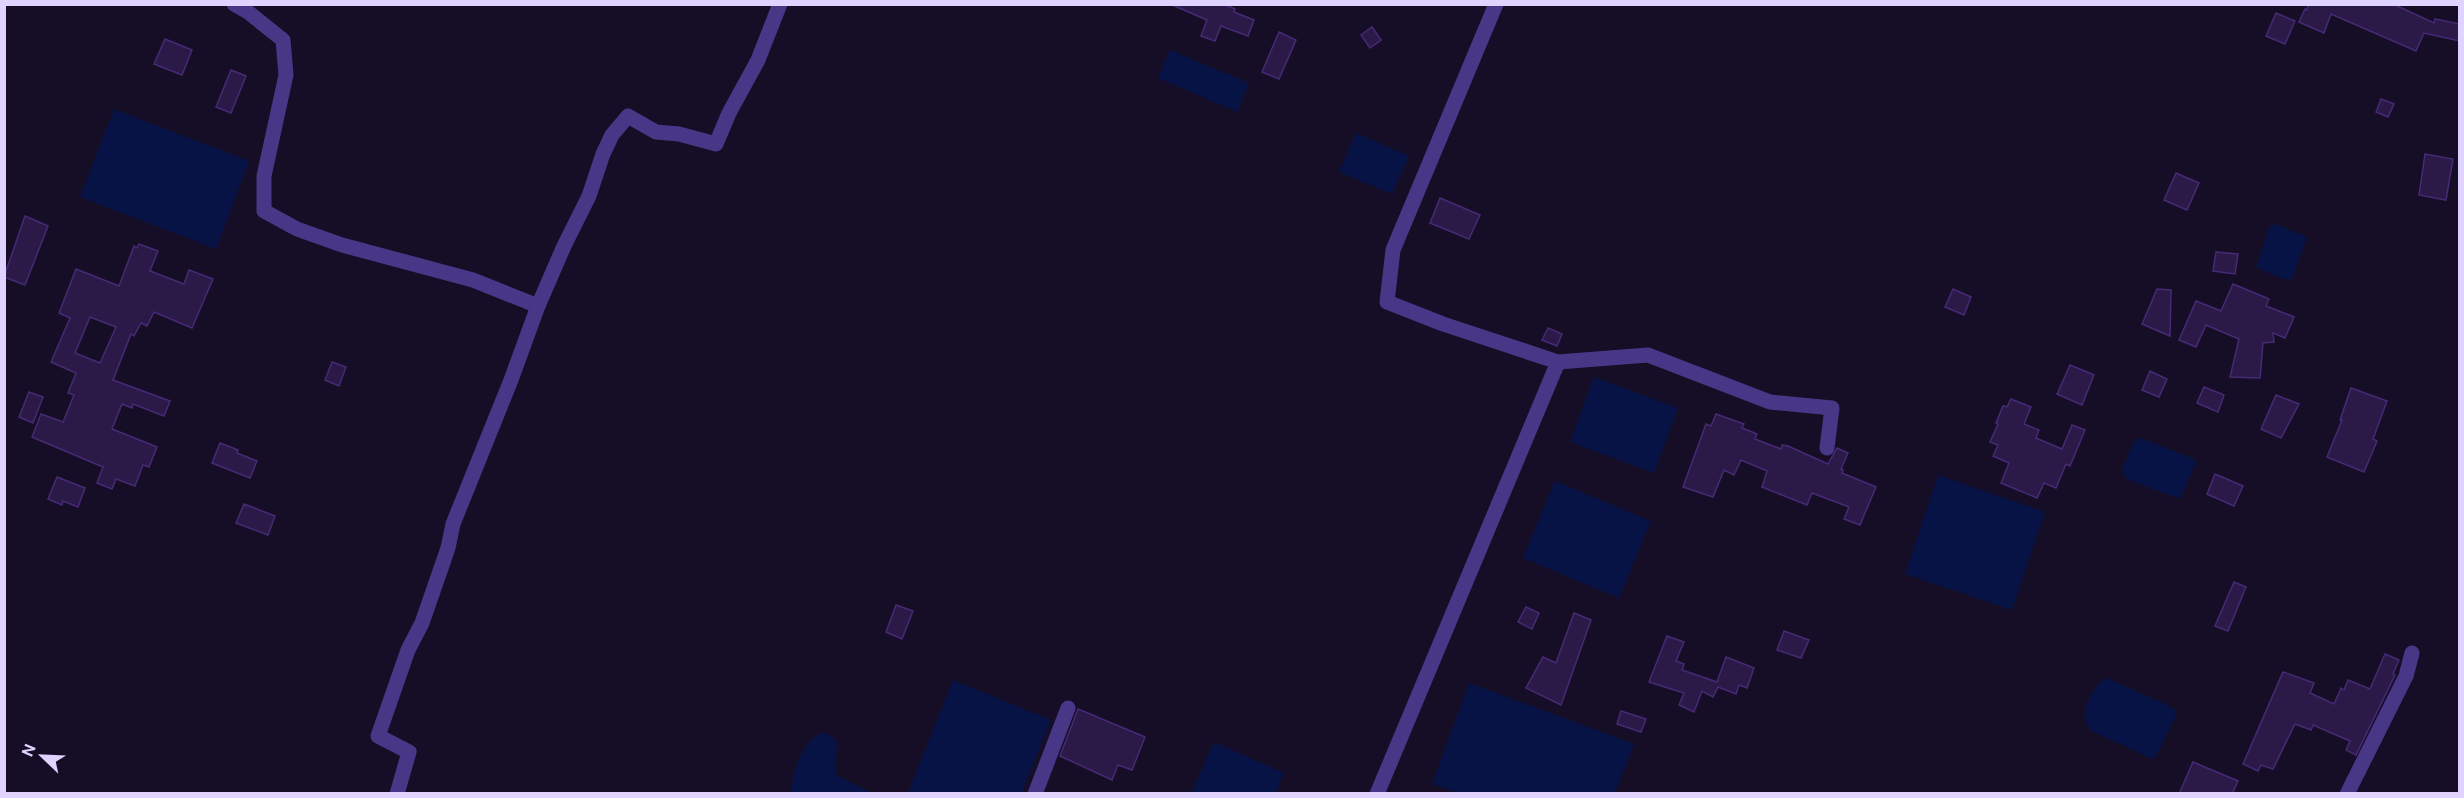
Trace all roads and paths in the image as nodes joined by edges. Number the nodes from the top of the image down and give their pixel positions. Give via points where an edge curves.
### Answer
1 (234, 4) edge
2 (780, 4) edge
3 (1496, 4) edge
4 (538, 306) junction
5 (1558, 362) junction
6 (1827, 448) dead end
7 (2412, 653) dead end
8 (1068, 708) dead end
9 (397, 794) edge
10 (1035, 794) edge
11 (1377, 794) edge
12 (2347, 794) edge

1 - 4 street via 284,40 286,75 264,176 264,211 333,242 473,280
2 - 4 street via 758,60 716,144 656,132 628,116 612,135 589,196
3 - 5 street via 1393,250 1387,303
4 - 9 street via 453,524 426,614 408,650 378,736 409,752
5 - 6 street via 1648,355 1770,402 1832,408
5 - 11 street
7 - 12 street via 2406,676
8 - 10 street

